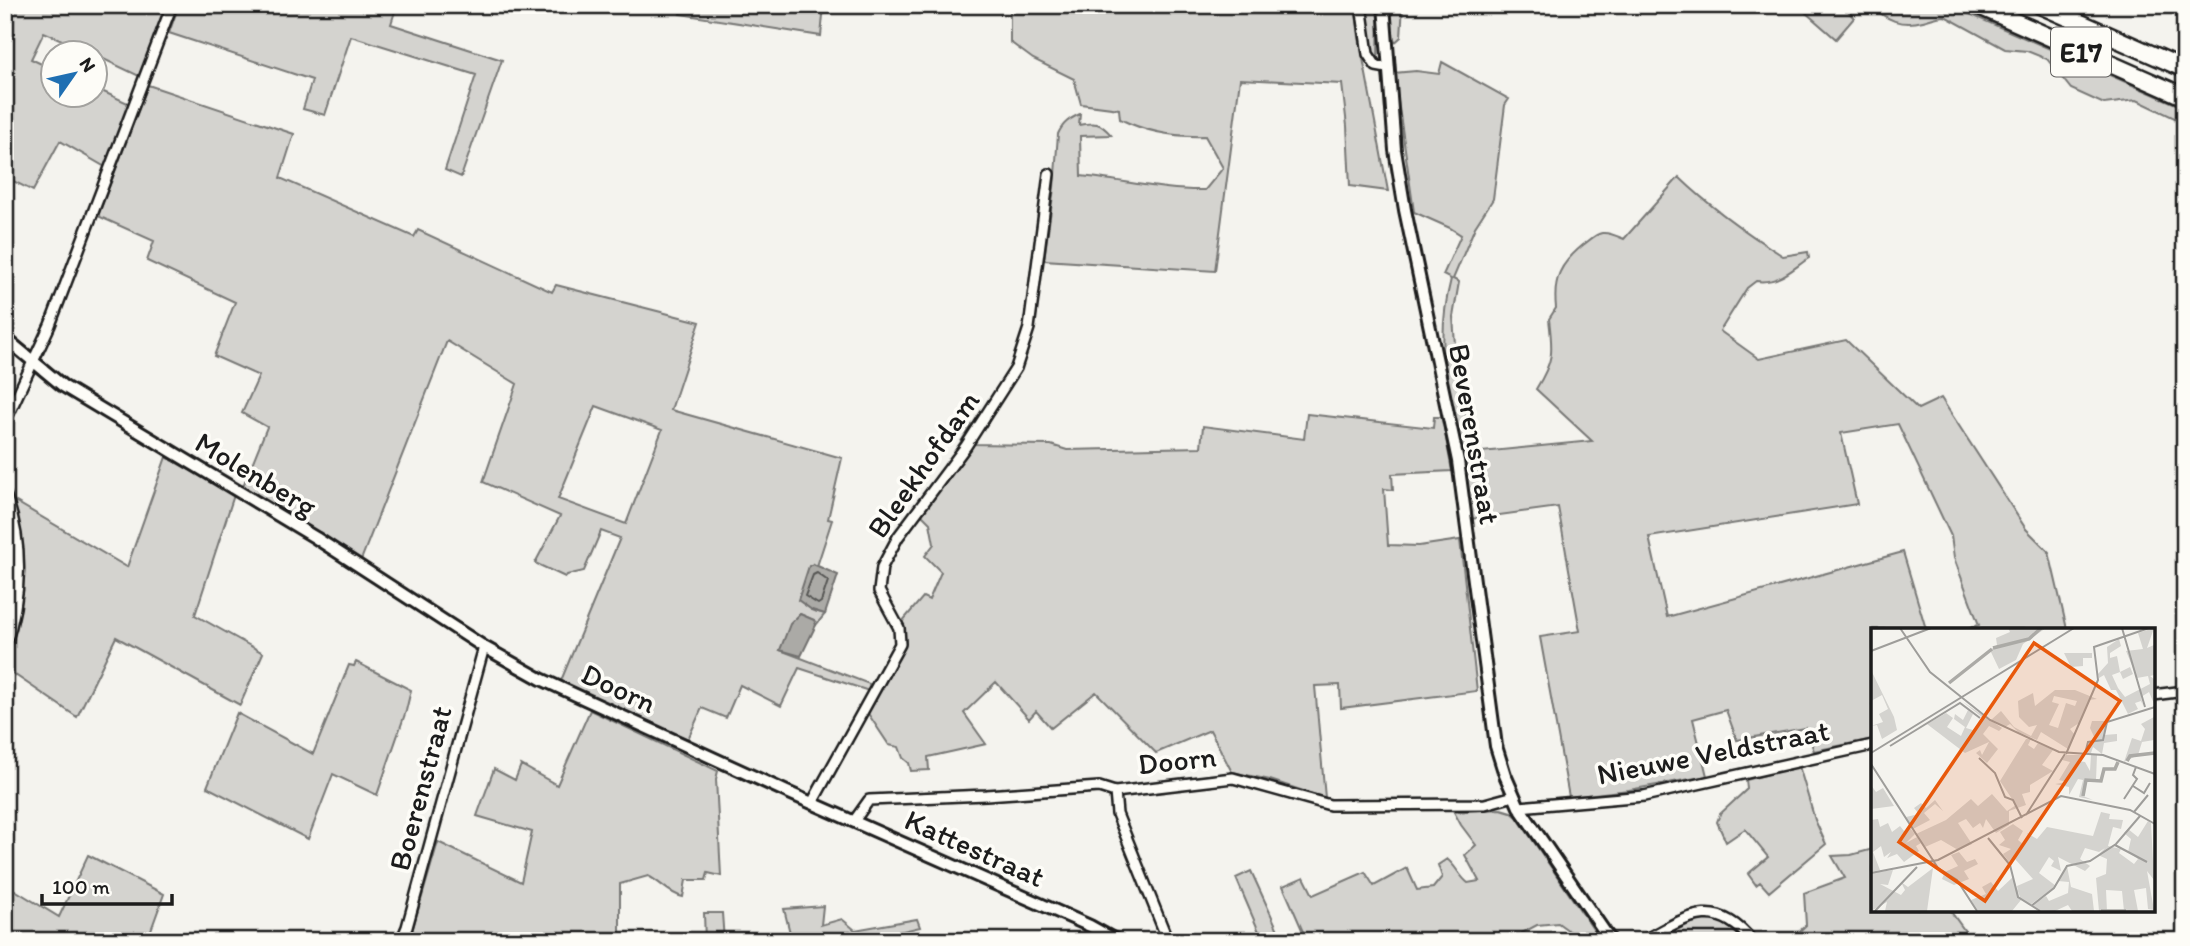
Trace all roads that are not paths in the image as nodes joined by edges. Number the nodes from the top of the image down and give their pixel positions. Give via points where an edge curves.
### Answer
1 (172, 5) edge
2 (1361, 5) edge
3 (1384, 5) edge
4 (1978, 5) edge
5 (2040, 5) edge
6 (1387, 68) junction
7 (2185, 69) edge
8 (2185, 97) edge
9 (1049, 174) dead end
10 (5, 338) edge
11 (33, 362) junction
12 (5, 422) edge
13 (5, 494) edge
14 (5, 646) edge
15 (484, 647) junction
16 (2185, 691) edge
17 (2155, 695) edge
18 (1871, 745) edge
19 (1115, 792) junction
20 (1514, 796) junction
21 (813, 803) junction
22 (1520, 807) junction
23 (854, 821) junction
24 (401, 941) edge
25 (1117, 941) edge
26 (1168, 941) edge
27 (1611, 941) edge
28 (1643, 941) edge
29 (1752, 941) edge

1 - 11 street
2 - 6 street via 1371,61
3 - 6 street, Beverenstraat
4 - 8 highway, E17
5 - 7 highway, E17
6 - 20 street, Beverenstraat via 1405,210 1458,461 1496,746
9 - 21 street, Bleekhofdam via 1029,328 1016,369 882,568 879,591 899,628 900,644
10 - 11 street, Molenberg
11 - 12 street
11 - 15 street, Molenberg via 63,386 316,538
13 - 14 street via 19,550 14,611
15 - 21 street, Doorn via 541,679
15 - 24 street, Boerenstraat
16 - 17 street
18 - 22 street, Nieuwe Veldstraat via 1644,796
19 - 20 street, Doorn via 1233,778 1330,805 1485,804
19 - 23 street, Doorn via 1099,787 869,800
19 - 26 street via 1117,814
20 - 22 street, Beverenstraat
21 - 23 street, Kattestraat
22 - 27 street, Beverenstraat
23 - 25 street, Kattestraat
28 - 29 street via 1702,913 1723,916

